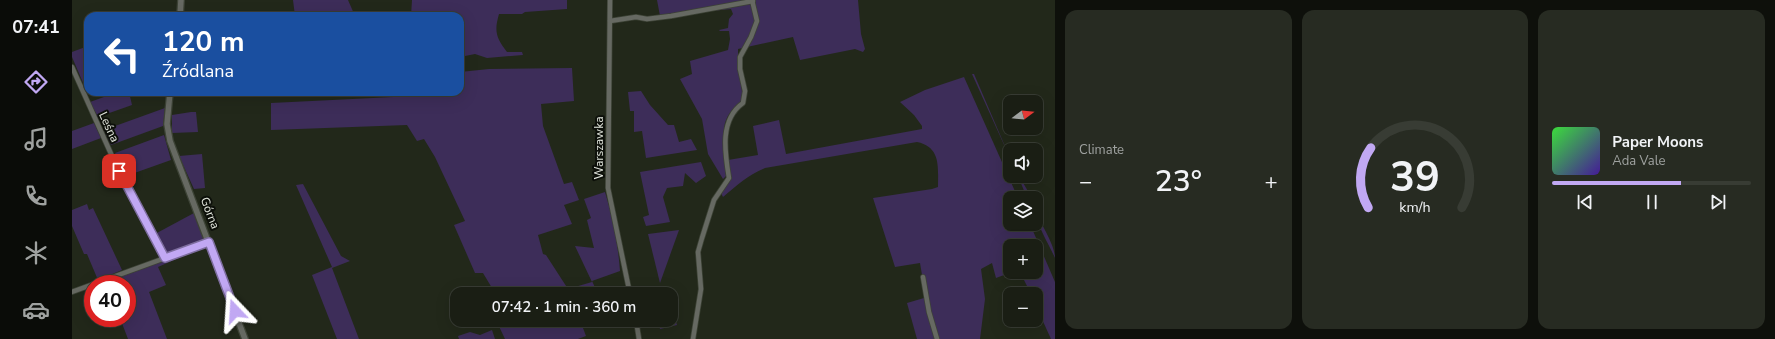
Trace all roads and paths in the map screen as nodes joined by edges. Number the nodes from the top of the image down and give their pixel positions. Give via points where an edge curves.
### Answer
1 (181, 0) edge
2 (610, 0) edge
3 (752, 0) edge
4 (180, 12) edge
5 (610, 21) junction
6 (72, 67) edge
7 (84, 94) edge
8 (85, 96) edge
9 (170, 96) edge
10 (209, 242) junction
11 (165, 258) junction
12 (923, 276) dead end
13 (629, 287) edge
14 (72, 292) edge
15 (637, 327) edge
16 (245, 339) edge
17 (640, 339) edge
18 (693, 339) edge
19 (937, 339) edge

1 - 4 street
2 - 5 street, Warszawka
3 - 5 street via 659,17
3 - 18 street via 756,21 740,57 745,91 743,103 734,109 726,132 725,151 729,178 714,200 698,252 701,288
5 - 13 street, Warszawka via 608,188
6 - 7 street, Leśna
8 - 11 street, Leśna via 125,185
9 - 10 street, Górna via 167,124 170,141
10 - 11 street
10 - 16 street, Górna
11 - 14 street
12 - 19 street
15 - 17 street

